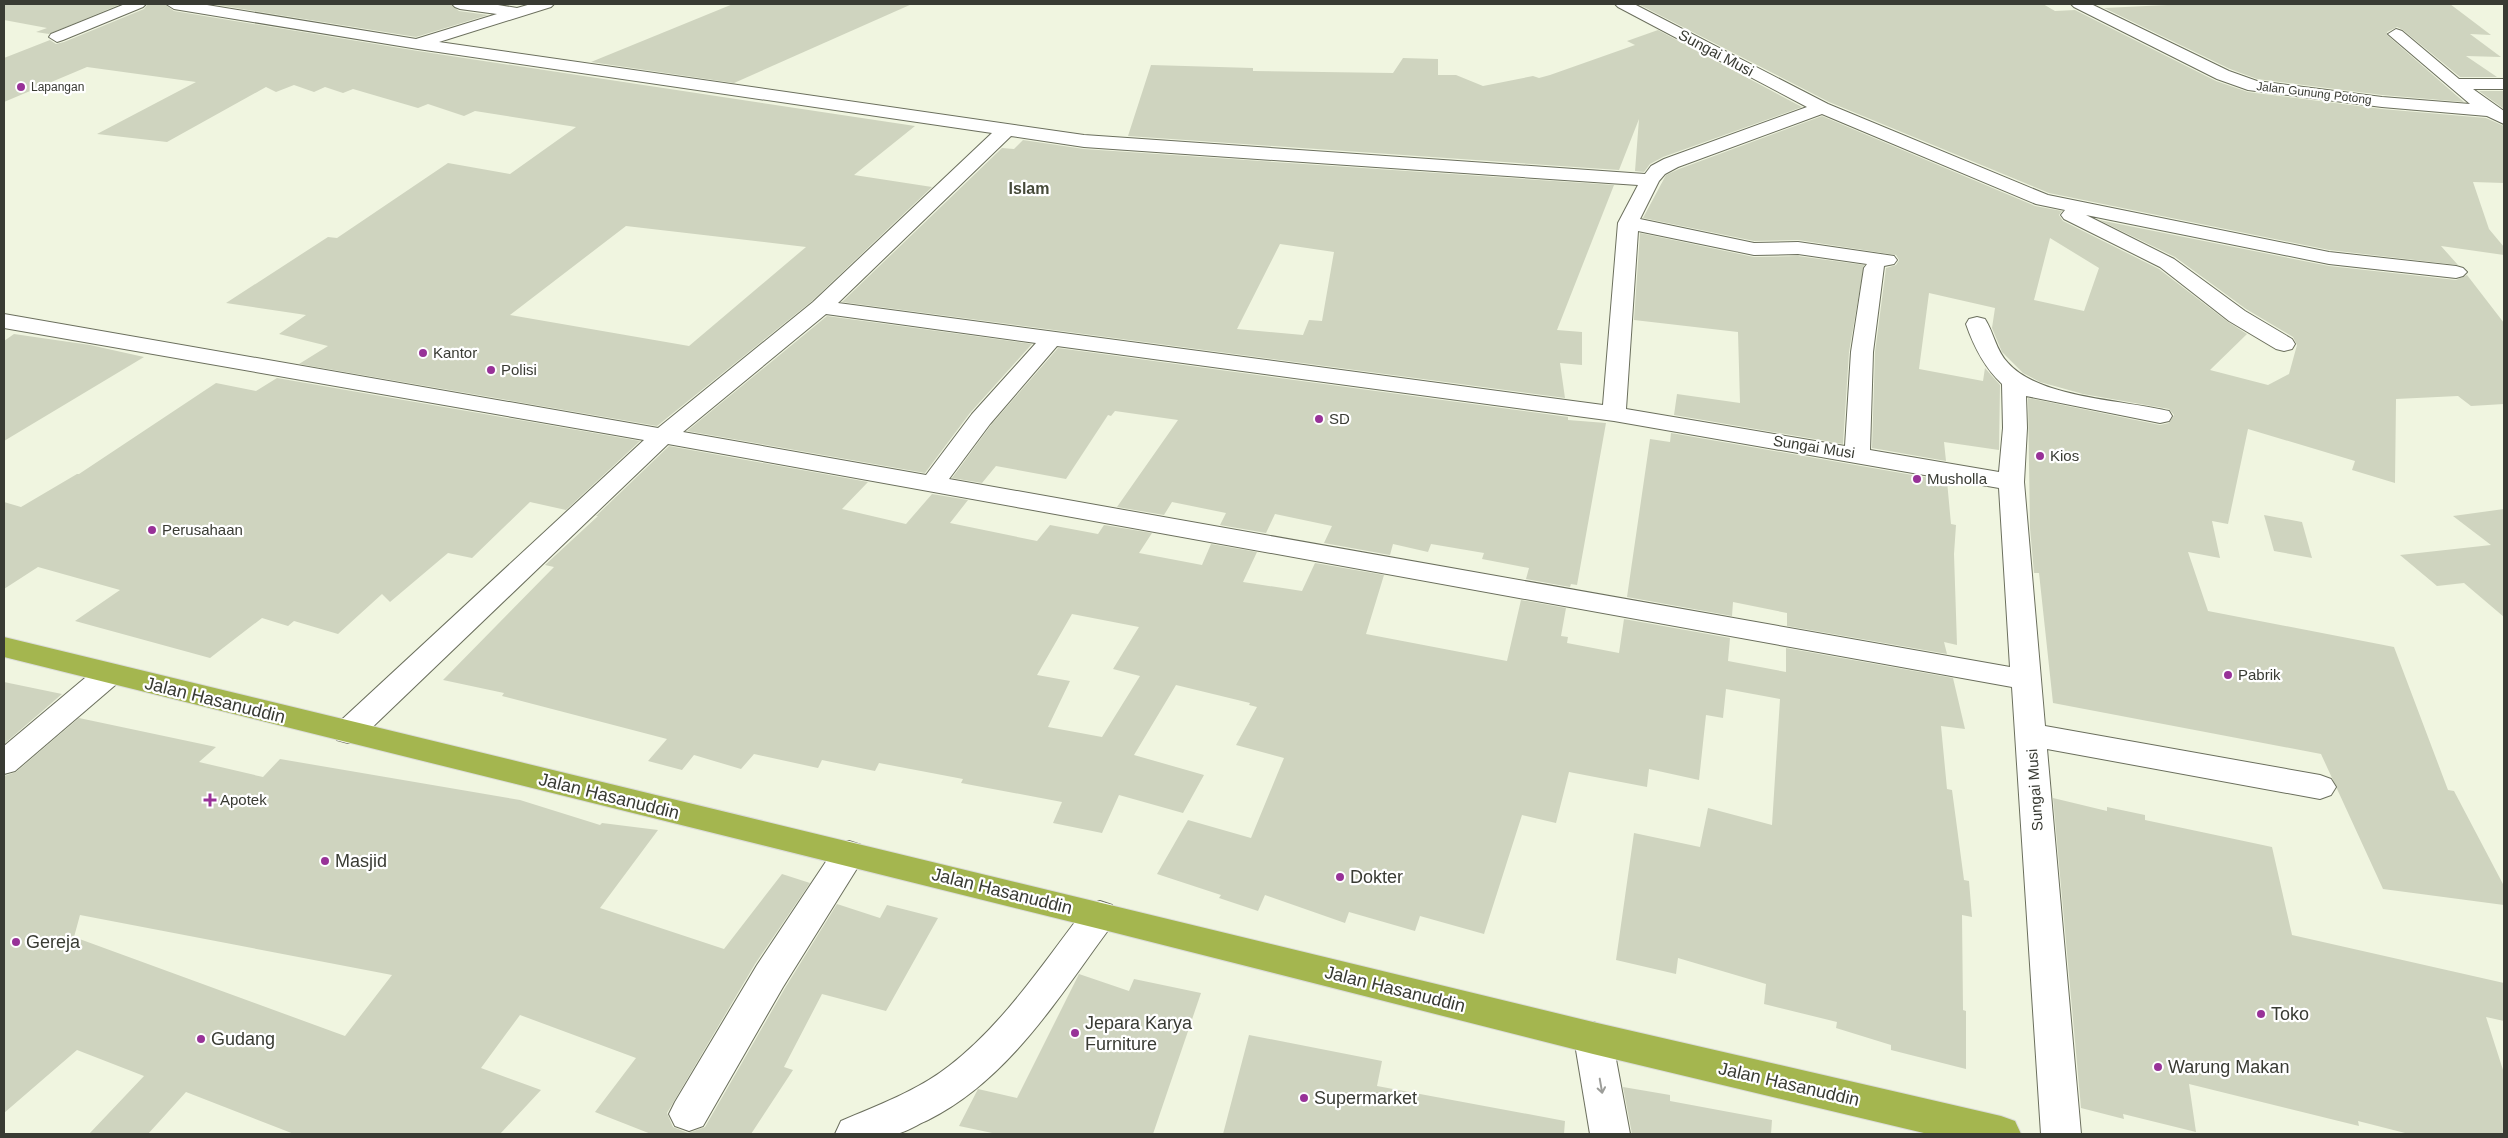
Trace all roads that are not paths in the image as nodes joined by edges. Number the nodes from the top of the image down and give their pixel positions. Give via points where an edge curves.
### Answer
1 (138, 4) edge
2 (174, 4) edge
3 (460, 4) edge
4 (546, 4) edge
5 (1624, 4) edge
6 (2079, 4) edge
7 (521, 12) junction
8 (2396, 34) dead end
9 (57, 38) dead end
10 (418, 44) junction
11 (2455, 84) junction
12 (2504, 84) edge
13 (1822, 108) junction
14 (2498, 115) edge
15 (1005, 131) junction
16 (1650, 180) junction
17 (2042, 200) junction
18 (1628, 223) junction
19 (2456, 272) dead end
20 (822, 307) junction
21 (4, 321) edge
22 (1977, 324) dead end
23 (1052, 338) junction
24 (2284, 344) dead end
25 (2014, 382) junction
26 (1614, 414) junction
27 (2160, 416) dead end
28 (664, 436) junction
29 (1857, 454) junction
30 (2012, 482) junction
31 (933, 484) junction
32 (4, 647) edge
33 (109, 674) junction
34 (2026, 680) junction
35 (348, 732) junction
36 (2031, 735) junction
37 (4, 763) edge
38 (2320, 787) dead end
39 (849, 854) junction
40 (1100, 915) junction
41 (1593, 1038) junction
42 (689, 1114) dead end
43 (855, 1134) edge
44 (1610, 1134) edge
45 (2001, 1134) edge
46 (2061, 1134) edge

1 - 9 street
2 - 10 street
3 - 7 street
4 - 7 street
5 - 13 street, Sungai Musi
6 - 14 street, Jalan Gunung Potong via 2222,75 2254,86
7 - 10 street
8 - 11 street
10 - 15 street
11 - 12 street
11 - 14 street
13 - 16 street via 1671,163 1658,170
13 - 17 street, Sungai Musi
15 - 16 street via 1084,142
15 - 20 street
16 - 18 street
17 - 19 street via 2329,258
17 - 24 street via 2167,263 2237,316
18 - 26 street
18 - 29 street via 1754,248 1798,248 1881,264 1862,352
20 - 23 street, Sungai Musi
20 - 28 street
21 - 28 street
22 - 25 street via 1988,355
23 - 26 street, Sungai Musi
23 - 31 street via 981,419
25 - 27 street via 2039,393
25 - 30 street
26 - 29 street, Sungai Musi
28 - 31 street
28 - 35 street
29 - 30 street, Sungai Musi
30 - 34 street, Sungai Musi
31 - 34 street
32 - 33 highway, Jalan Hasanuddin
33 - 35 highway, Jalan Hasanuddin
33 - 37 street
34 - 36 street, Sungai Musi
35 - 39 highway, Jalan Hasanuddin
36 - 38 street
36 - 46 street, Sungai Musi
39 - 40 highway, Jalan Hasanuddin
39 - 42 street via 770,976
40 - 41 highway, Jalan Hasanuddin
40 - 43 street via 980,1064 942,1093
41 -> 44 street
41 - 45 highway, Jalan Hasanuddin

